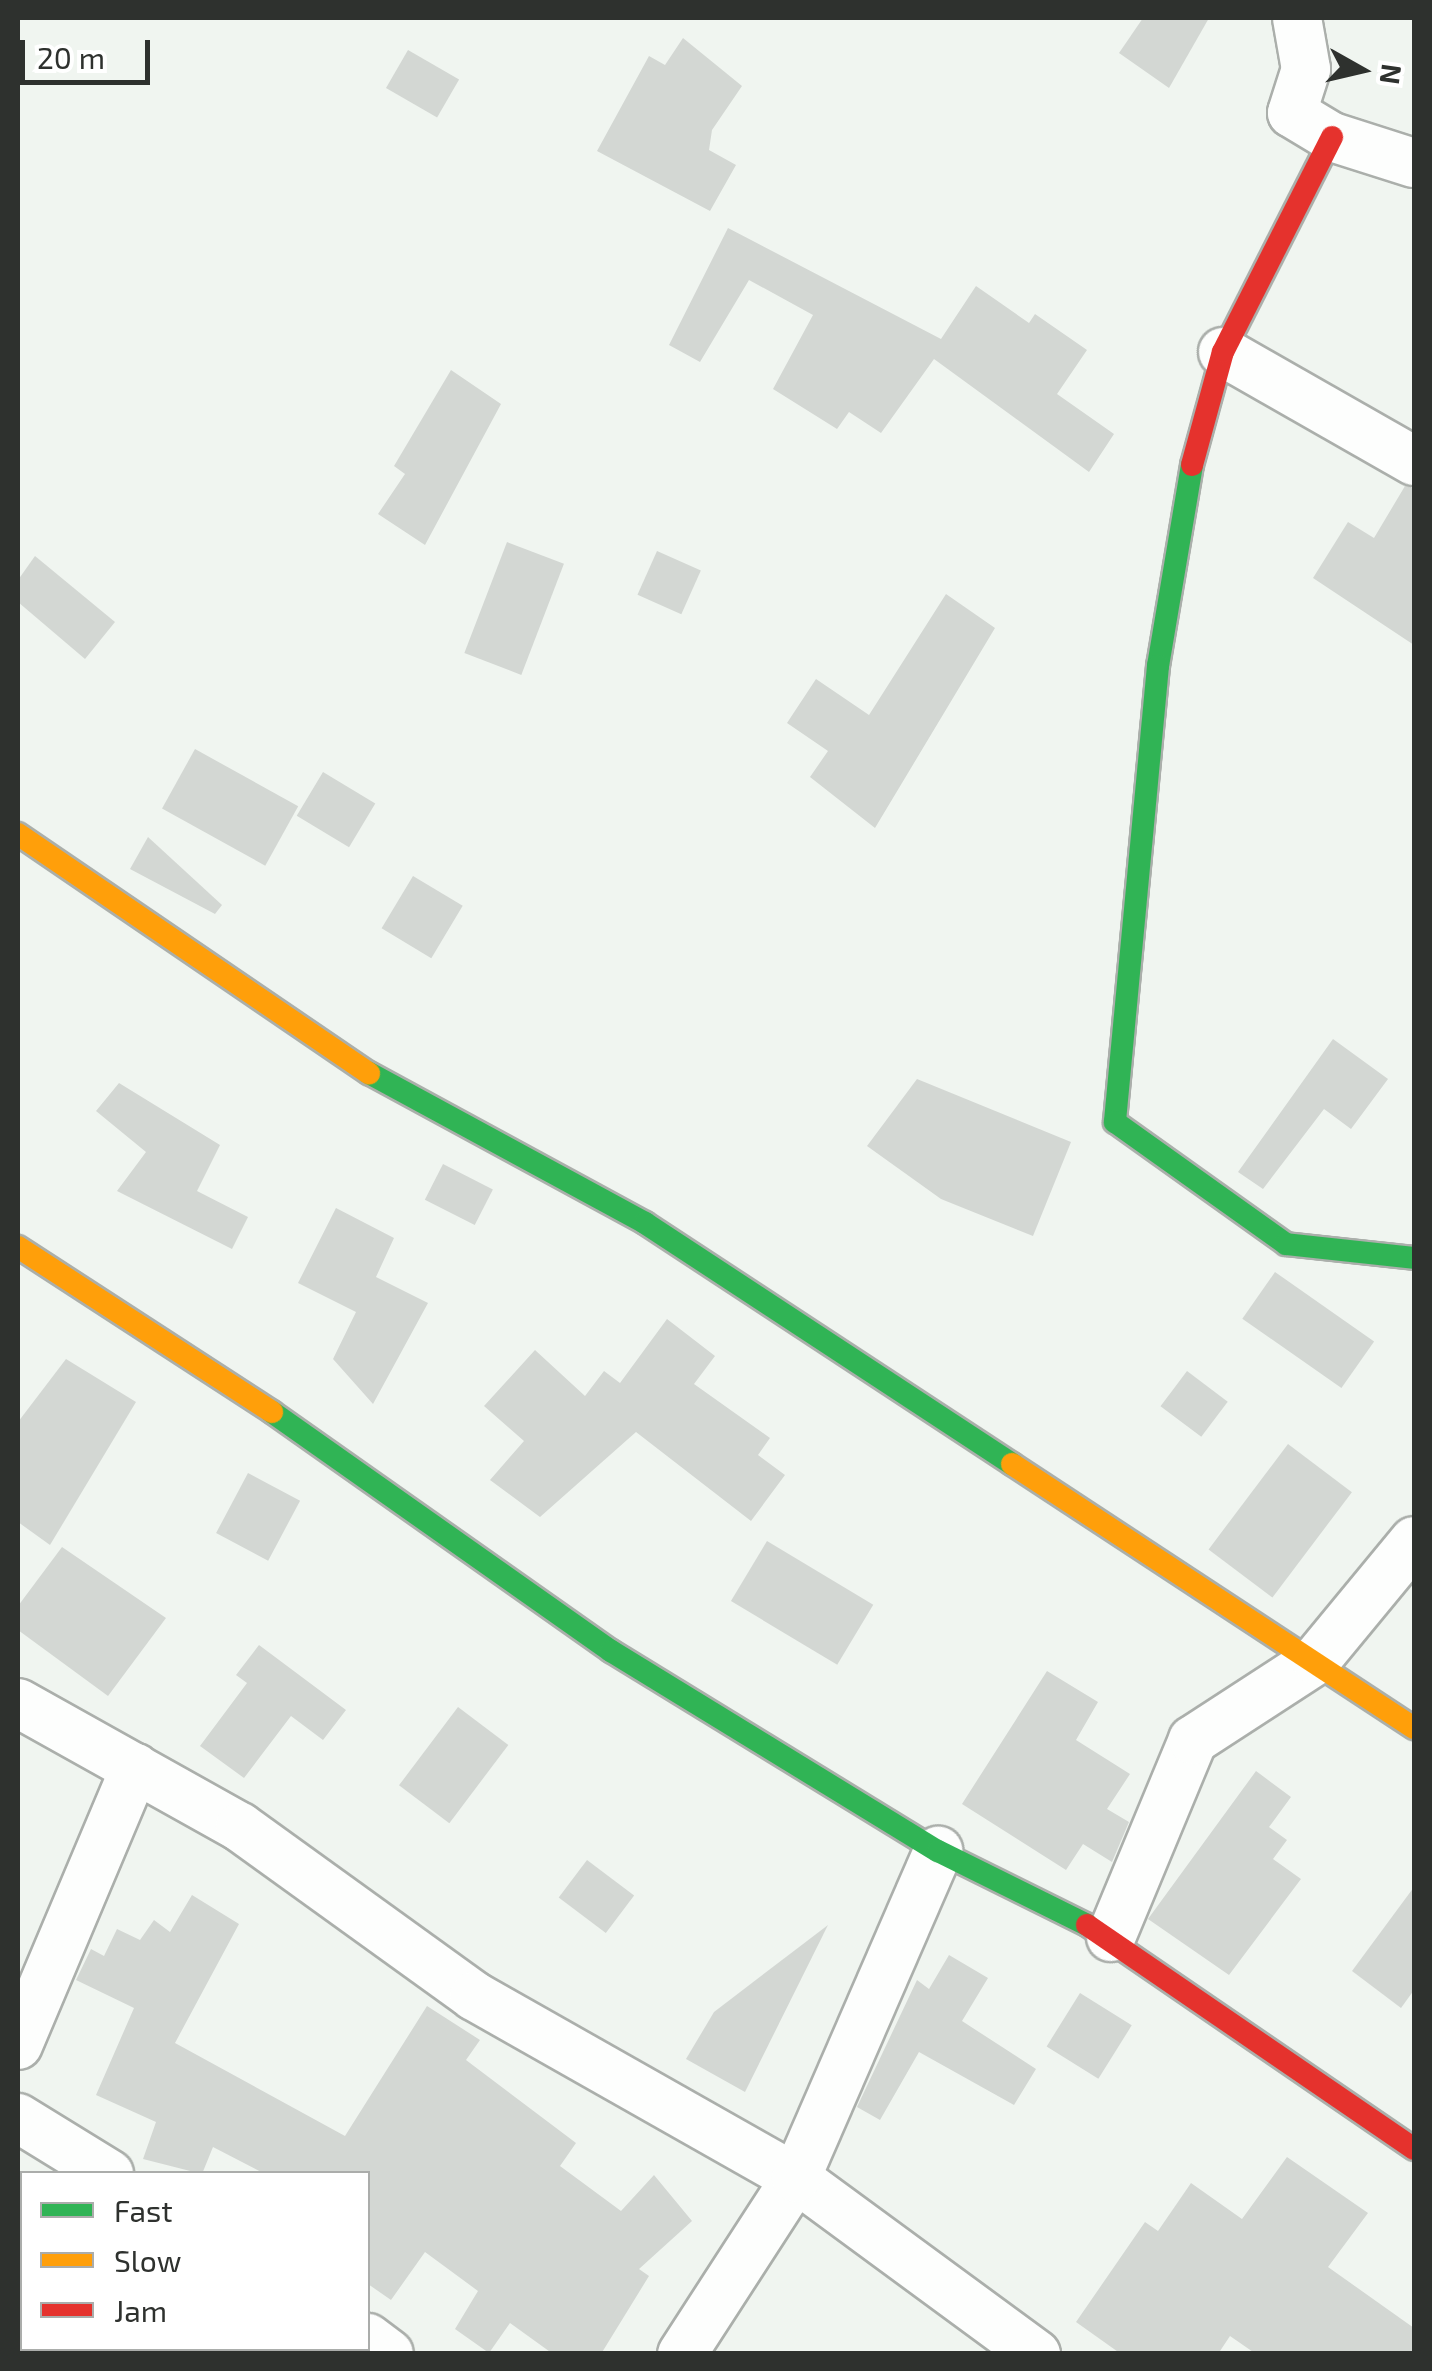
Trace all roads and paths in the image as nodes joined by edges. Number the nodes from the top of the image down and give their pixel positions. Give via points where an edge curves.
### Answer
1 (1297, 18) edge
2 (1332, 138) junction
3 (1414, 163) edge
4 (1224, 352) junction
5 (1414, 460) edge
6 (18, 834) edge
7 (18, 1247) edge
8 (1414, 1258) edge
9 (1414, 1542) edge
10 (1316, 1660) junction
11 (18, 1703) edge
12 (1414, 1728) edge
13 (135, 1768) junction
14 (938, 1850) junction
15 (1111, 1937) junction
16 (18, 2045) edge
17 (18, 2118) edge
18 (1414, 2148) edge
19 (105, 2171) edge
20 (796, 2178) junction
21 (682, 2354) edge
22 (1036, 2354) edge

1 - 2 street via 1306,69 1292,113
2 - 3 street
2 - 4 street
4 - 5 street
4 - 8 street via 1199,422 1158,666 1115,1122 1286,1244
6 - 10 street via 369,1074 645,1223
7 - 14 street via 373,1477 612,1651
9 - 10 street
10 - 12 street
10 - 15 street via 1193,1740
11 - 13 street
13 - 16 street
13 - 20 street via 240,1826 474,1996
14 - 15 street
14 - 20 street
15 - 18 street
17 - 19 street
20 - 21 street
20 - 22 street

